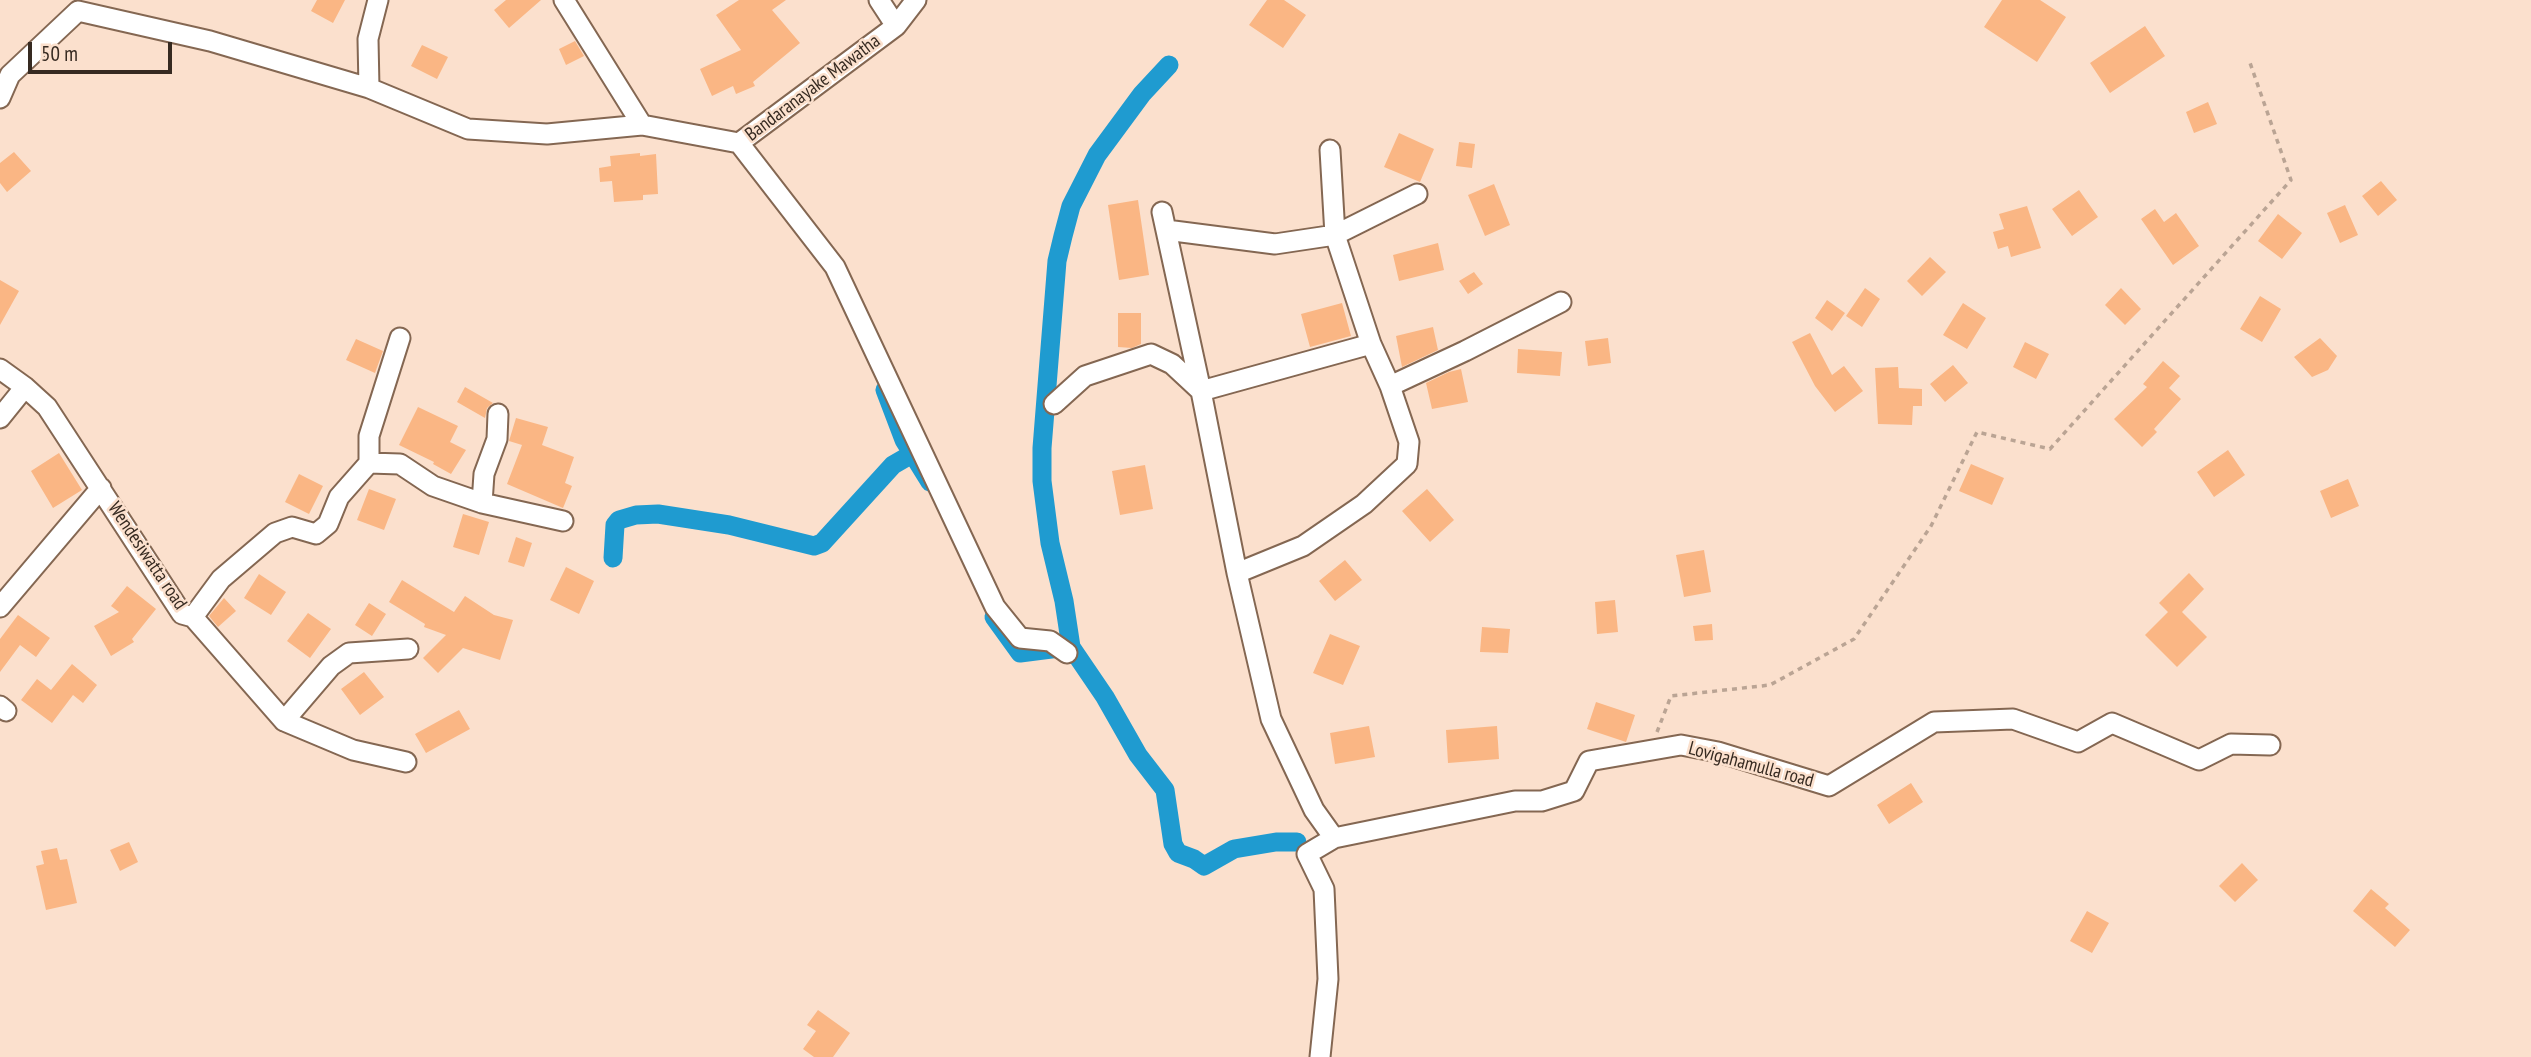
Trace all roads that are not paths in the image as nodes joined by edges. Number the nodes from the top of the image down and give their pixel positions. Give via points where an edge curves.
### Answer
1 (378, 0) edge
2 (564, 0) edge
3 (879, 0) edge
4 (916, 0) edge
5 (896, 26) junction
6 (369, 88) junction
7 (0, 98) edge
8 (642, 125) junction
9 (739, 143) junction
10 (1330, 150) dead end
11 (1418, 194) dead end
12 (1335, 235) junction
13 (1561, 302) dead end
14 (400, 338) dead end
15 (1371, 344) junction
16 (0, 369) edge
17 (1390, 386) junction
18 (25, 387) junction
19 (1201, 391) junction
20 (1054, 404) dead end
21 (498, 414) dead end
22 (0, 418) edge
23 (369, 463) junction
24 (101, 488) junction
25 (482, 503) junction
26 (563, 521) dead end
27 (1237, 573) junction
28 (0, 607) edge
29 (193, 617) junction
30 (408, 649) dead end
31 (1067, 653) dead end
32 (284, 721) junction
33 (2270, 745) dead end
34 (406, 762) dead end
35 (1334, 838) junction
36 (1321, 1057) edge

1 - 6 street via 368,39
2 - 8 street
3 - 5 street, Bandaranayake Mawatha
4 - 5 street
5 - 9 street, Bandaranayake Mawatha
6 - 7 street via 209,41 78,10 10,75
6 - 8 street via 468,128 547,134
8 - 9 street
9 - 31 street via 835,267 995,607 1020,638 1051,640
10 - 12 street
11 - 12 street
12 - 15 street
12 - 19 street via 1275,244 1164,221
13 - 17 street
14 - 23 street via 369,436
15 - 17 street
15 - 19 street
16 - 18 street, Wendesiwatta road
17 - 27 street via 1409,442 1406,464 1364,504 1303,546
18 - 22 street
18 - 24 street, Wendesiwatta road via 47,407
19 - 20 street via 1172,364 1151,354 1085,376
19 - 27 street
21 - 25 street
23 - 25 street via 400,464 433,486
23 - 29 street, Wendesiwatta road via 339,496 328,524 316,534 292,527 275,533 221,579
24 - 28 street
24 - 29 street, Wendesiwatta road via 181,614
25 - 26 street
27 - 35 street via 1271,719 1314,810
29 - 32 street
30 - 32 street via 349,653 331,666
32 - 34 street via 353,750
33 - 35 street, Lovigahamulla road via 2231,744 2199,760 2112,723 2078,742 2013,719 1934,722 1829,786 1718,752 1681,746 1589,761 1574,792 1542,801 1515,801
35 - 36 street, Lovigahamulla road via 1307,854 1324,889 1328,979

